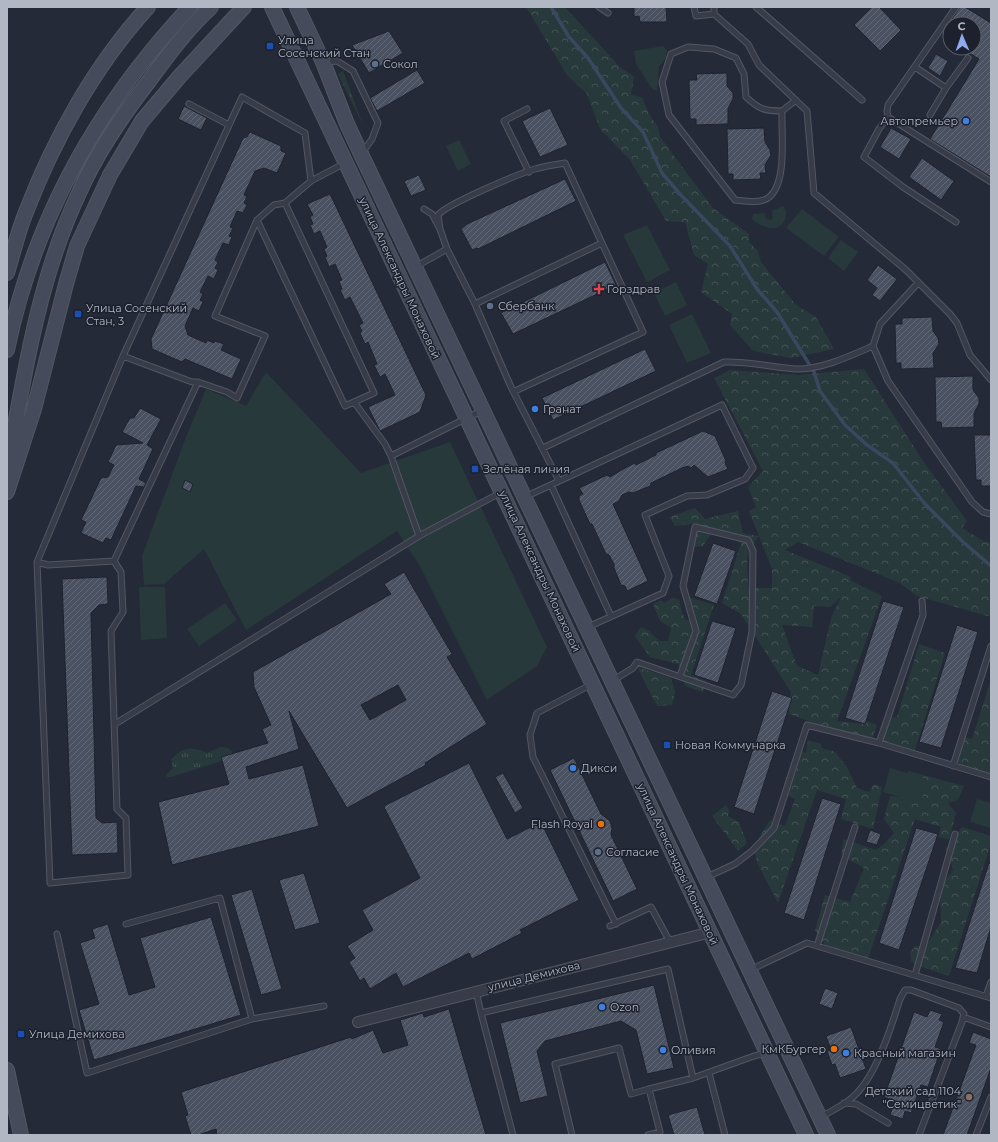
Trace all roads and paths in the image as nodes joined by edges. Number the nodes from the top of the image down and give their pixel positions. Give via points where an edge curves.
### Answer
1 (148, 7) edge
2 (190, 7) edge
3 (211, 7) edge
4 (244, 7) edge
5 (272, 7) edge
6 (297, 7) edge
7 (599, 7) edge
8 (694, 7) edge
9 (714, 7) edge
10 (756, 7) edge
11 (956, 7) edge
12 (608, 13) dead end
13 (714, 14) junction
14 (968, 58) dead end
15 (323, 62) junction
16 (915, 67) junction
17 (946, 88) junction
18 (796, 100) junction
19 (862, 100) dead end
20 (189, 104) dead end
21 (527, 109) dead end
22 (782, 111) junction
23 (930, 115) dead end
24 (888, 117) junction
25 (229, 125) junction
26 (361, 154) junction
27 (346, 163) junction
28 (529, 172) junction
29 (311, 181) junction
30 (991, 182) edge
31 (285, 203) junction
32 (424, 209) dead end
33 (257, 220) junction
34 (956, 222) dead end
35 (440, 230) junction
36 (602, 243) junction
37 (447, 249) junction
38 (415, 267) junction
39 (7, 273) edge
40 (918, 283) junction
41 (475, 304) junction
42 (873, 346) junction
43 (7, 350) edge
44 (123, 356) junction
45 (991, 380) edge
46 (198, 382) junction
47 (515, 391) junction
48 (354, 402) junction
49 (483, 410) junction
50 (467, 418) junction
51 (543, 448) junction
52 (391, 456) junction
53 (7, 470) edge
54 (559, 481) junction
55 (551, 485) junction
56 (7, 492) edge
57 (502, 492) junction
58 (524, 498) junction
59 (991, 514) edge
60 (419, 536) junction
61 (114, 561) junction
62 (37, 562) junction
63 (922, 601) dead end
64 (611, 616) junction
65 (586, 628) junction
66 (991, 646) edge
67 (680, 676) junction
68 (612, 681) junction
69 (593, 684) junction
70 (115, 724) junction
71 (879, 742) junction
72 (953, 766) junction
73 (991, 777) edge
74 (855, 827) dead end
75 (955, 834) dead end
76 (705, 878) junction
77 (126, 924) dead end
78 (616, 924) junction
79 (610, 926) dead end
80 (711, 932) junction
81 (57, 934) dead end
82 (670, 942) junction
83 (817, 946) junction
84 (749, 971) junction
85 (915, 975) junction
86 (991, 982) edge
87 (476, 991) junction
88 (989, 997) edge
89 (324, 1006) dead end
90 (481, 1013) junction
91 (963, 1017) junction
92 (252, 1019) junction
93 (358, 1022) dead end
94 (991, 1028) edge
95 (768, 1053) junction
96 (7, 1070) edge
97 (709, 1073) junction
98 (694, 1078) junction
99 (649, 1089) junction
100 (991, 1097) edge
101 (843, 1104) junction
102 (820, 1118) junction
103 (888, 1123) dead end
104 (21, 1135) edge
105 (513, 1135) edge
106 (572, 1135) edge
107 (648, 1135) edge
108 (725, 1135) edge
109 (806, 1135) edge
110 (828, 1135) edge
111 (919, 1135) edge
112 (976, 1135) edge

1 - 39 main road via 93,79 63,130 25,214
2 - 43 main road via 161,38 115,97 60,190 22,294
3 - 53 main road via 172,50 129,106 100,150 78,193 32,334
4 - 56 main road via 142,121 110,175 77,246 34,408
5 - 27 main road, улица Александры Монаховой
6 - 15 main road, улица Александры Монаховой
7 - 12 lane
8 - 13 lane via 696,16
9 - 13 lane
10 - 19 lane
11 - 16 lane
13 - 18 lane via 748,44 759,65
14 - 17 lane
15 - 26 main road, улица Александры Монаховой
15 - 26 lane via 337,61 353,71 378,123 372,139
16 - 17 lane
16 - 24 lane via 888,105
17 - 23 lane
18 - 22 lane
18 - 40 lane via 806,111 814,193
20 - 25 lane
21 - 28 lane via 504,121
22 - 22 lane via 782,156 775,191 768,199 754,202 734,200 669,115 662,82 671,54 688,47 708,48 736,58 744,74 746,97 758,108
24 - 30 lane
24 - 34 lane via 864,157
25 - 29 lane via 242,97 305,133
25 - 44 lane
26 - 38 main road, улица Александры Монаховой
27 - 29 lane
27 - 50 main road, улица Александры Монаховой
28 - 35 lane via 441,211 437,220
28 - 36 lane via 565,163
29 - 31 lane
31 - 33 lane via 274,205
31 - 48 lane via 374,393
32 - 35 lane via 432,214
33 - 46 lane via 215,316 265,336 237,398
33 - 48 lane via 345,406
35 - 37 lane
36 - 41 lane
36 - 47 lane via 643,332
37 - 38 lane
37 - 41 lane
38 - 49 main road, улица Александры Монаховой
40 - 42 lane via 880,324
40 - 45 lane via 958,324 970,355
41 - 47 lane
42 - 51 lane via 828,364 797,369 724,362
42 - 59 lane via 888,381 972,502 983,512
44 - 46 lane
44 - 62 lane
46 - 61 lane
47 - 51 lane
48 - 52 lane
49 - 50 lane
49 - 58 main road, улица Александры Монаховой
50 - 52 lane
50 - 57 main road, улица Александры Монаховой
51 - 54 lane
52 - 60 lane
54 - 55 lane
54 - 64 lane via 722,405 752,468 745,479 706,495 687,496 645,515 669,576 663,593
55 - 58 lane
55 - 64 lane
57 - 60 lane
57 - 69 main road, улица Александры Монаховой
58 - 65 main road, улица Александры Монаховой
60 - 70 lane
61 - 62 lane via 48,565
61 - 70 lane via 121,572 123,612 111,631
62 - 70 lane via 50,883 128,875 126,818 117,809
63 - 71 lane via 923,615
64 - 65 lane
65 - 68 main road, улица Александры Монаховой
66 - 72 lane
67 - 67 lane via 696,631 683,586 695,527 748,540 753,551 752,632 741,685 733,695
67 - 68 lane via 637,662 633,668
68 - 76 main road, улица Александры Монаховой
69 - 78 lane via 537,713 530,736 533,757
69 - 80 main road, улица Александры Монаховой
71 - 72 lane
71 - 76 lane via 807,725 774,828 735,864
72 - 73 lane
74 - 83 lane
75 - 85 lane
76 - 84 main road, улица Александры Монаховой
77 - 92 lane via 220,898
78 - 79 lane
78 - 82 lane via 651,907
80 - 82 street, улица Демихова
80 - 95 main road, улица Александры Монаховой
81 - 92 lane via 87,1073
82 - 87 street, улица Демихова
83 - 84 lane via 807,943 800,945
83 - 85 lane
84 - 102 main road, улица Александры Монаховой
85 - 88 lane
86 - 88 lane
87 - 90 lane
87 - 93 street, улица Демихова
89 - 92 lane
90 - 98 lane via 668,969
90 - 105 lane
91 - 94 lane
91 - 101 lane via 964,1014 959,1008 905,990 876,1064 854,1097
91 - 111 lane
95 - 97 lane
95 - 109 main road, улица Александры Монаховой
96 - 104 main road
97 - 98 lane
97 - 108 lane
98 - 99 lane
99 - 106 lane via 630,1094 619,1048 555,1064
99 - 107 lane via 660,1132
100 - 112 lane
101 - 102 lane
101 - 103 lane via 856,1104
102 - 110 main road, улица Александры Монаховой

